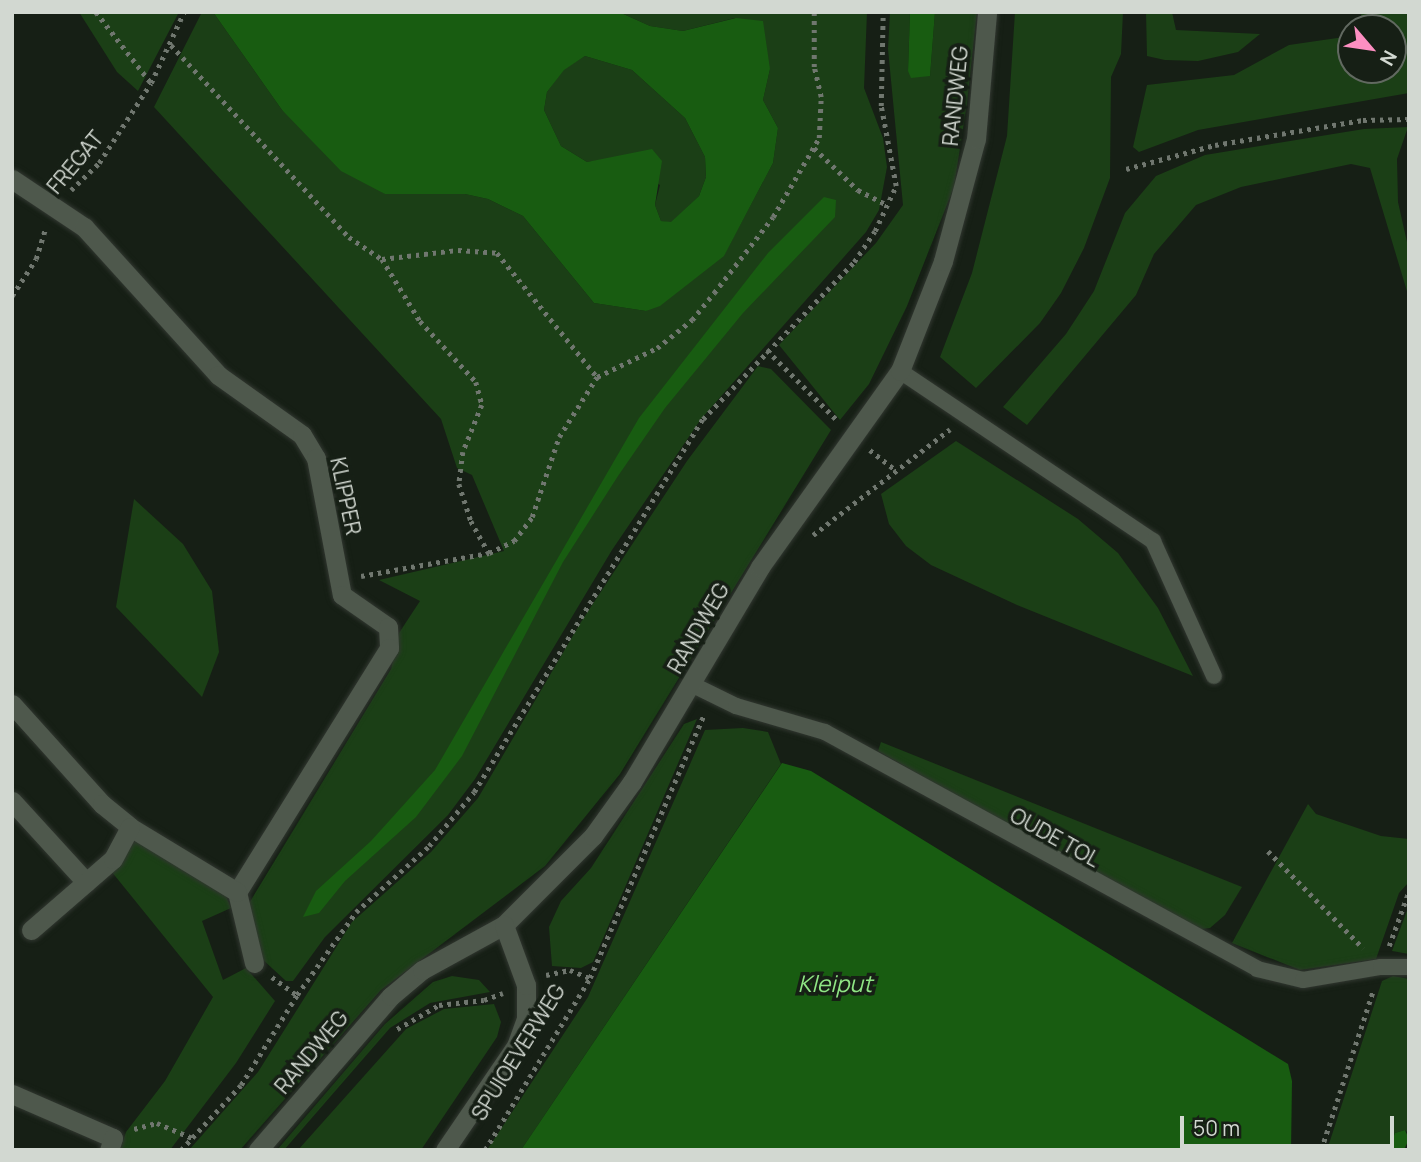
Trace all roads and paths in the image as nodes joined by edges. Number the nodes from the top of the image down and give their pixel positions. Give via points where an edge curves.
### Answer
1 (96, 12) edge
2 (184, 12) edge
3 (814, 12) edge
4 (883, 12) edge
5 (987, 12) edge
6 (171, 45) junction
7 (151, 83) junction
8 (1409, 119) edge
9 (814, 148) junction
10 (1126, 169) dead end
11 (12, 179) edge
12 (887, 205) junction
13 (56, 208) junction
14 (382, 259) junction
15 (12, 296) edge
16 (767, 350) junction
17 (900, 371) junction
18 (597, 377) junction
19 (801, 384) dead end
20 (489, 553) junction
21 (340, 580) junction
22 (1214, 676) dead end
23 (691, 684) junction
24 (12, 705) edge
25 (12, 801) edge
26 (130, 827) junction
27 (1268, 851) dead end
28 (86, 882) junction
29 (1409, 891) edge
30 (237, 892) junction
31 (504, 925) junction
32 (31, 930) dead end
33 (254, 963) dead end
34 (1381, 967) junction
35 (1409, 967) edge
36 (590, 978) dead end
37 (12, 1094) edge
38 (192, 1139) junction
39 (111, 1144) edge
40 (181, 1150) edge
41 (258, 1150) edge
42 (445, 1150) edge
43 (485, 1150) edge
44 (1321, 1150) edge

1 - 7 path
2 - 6 path, FREGAT
3 - 9 path via 814,67 821,97 819,138
4 - 12 path, RANDWEG via 881,106 895,186
5 - 17 street, RANDWEG via 976,139 943,261
6 - 7 path, FREGAT
6 - 14 path via 349,237
7 - 13 path, FREGAT via 99,163
8 - 10 path via 1363,120 1215,145
9 - 12 path via 858,190
9 - 18 path via 773,217 692,320 657,348
11 - 13 street, KLIPPER
12 - 16 path, RANDWEG via 854,262
13 - 15 path, FREGAT via 36,259
13 - 21 street, KLIPPER via 84,227 218,375 302,435 316,458
14 - 18 path via 458,250 497,253
14 - 20 path via 420,321 476,382 482,405 463,452 459,484 471,521
16 - 19 path
16 - 38 path, RANDWEG via 703,419 474,792 429,846 356,912 296,995 242,1085
17 - 22 lane via 1153,541
17 - 23 street, RANDWEG via 760,566
18 - 20 path via 558,437 532,517 514,541
20 - 21 path
21 - 30 street, KLIPPER via 342,595 388,627 388,648
23 - 31 street, RANDWEG via 593,836
23 - 34 lane, OUDE TOL via 736,706 825,732 1257,969 1303,980
24 - 26 street via 102,804
25 - 28 street
26 - 28 street via 113,859
26 - 30 street
27 - 34 path
28 - 32 street
29 - 34 path
30 - 33 street
31 - 41 street, RANDWEG via 422,970 391,996
31 - 42 street, SPUIOEVERWEG via 526,985 526,1019 516,1046
34 - 35 lane, OUDE TOL
34 - 44 path
36 - 43 path, SPUIOEVERWEG
37 - 39 street
38 - 39 path via 157,1123
38 - 40 path, RANDWEG

